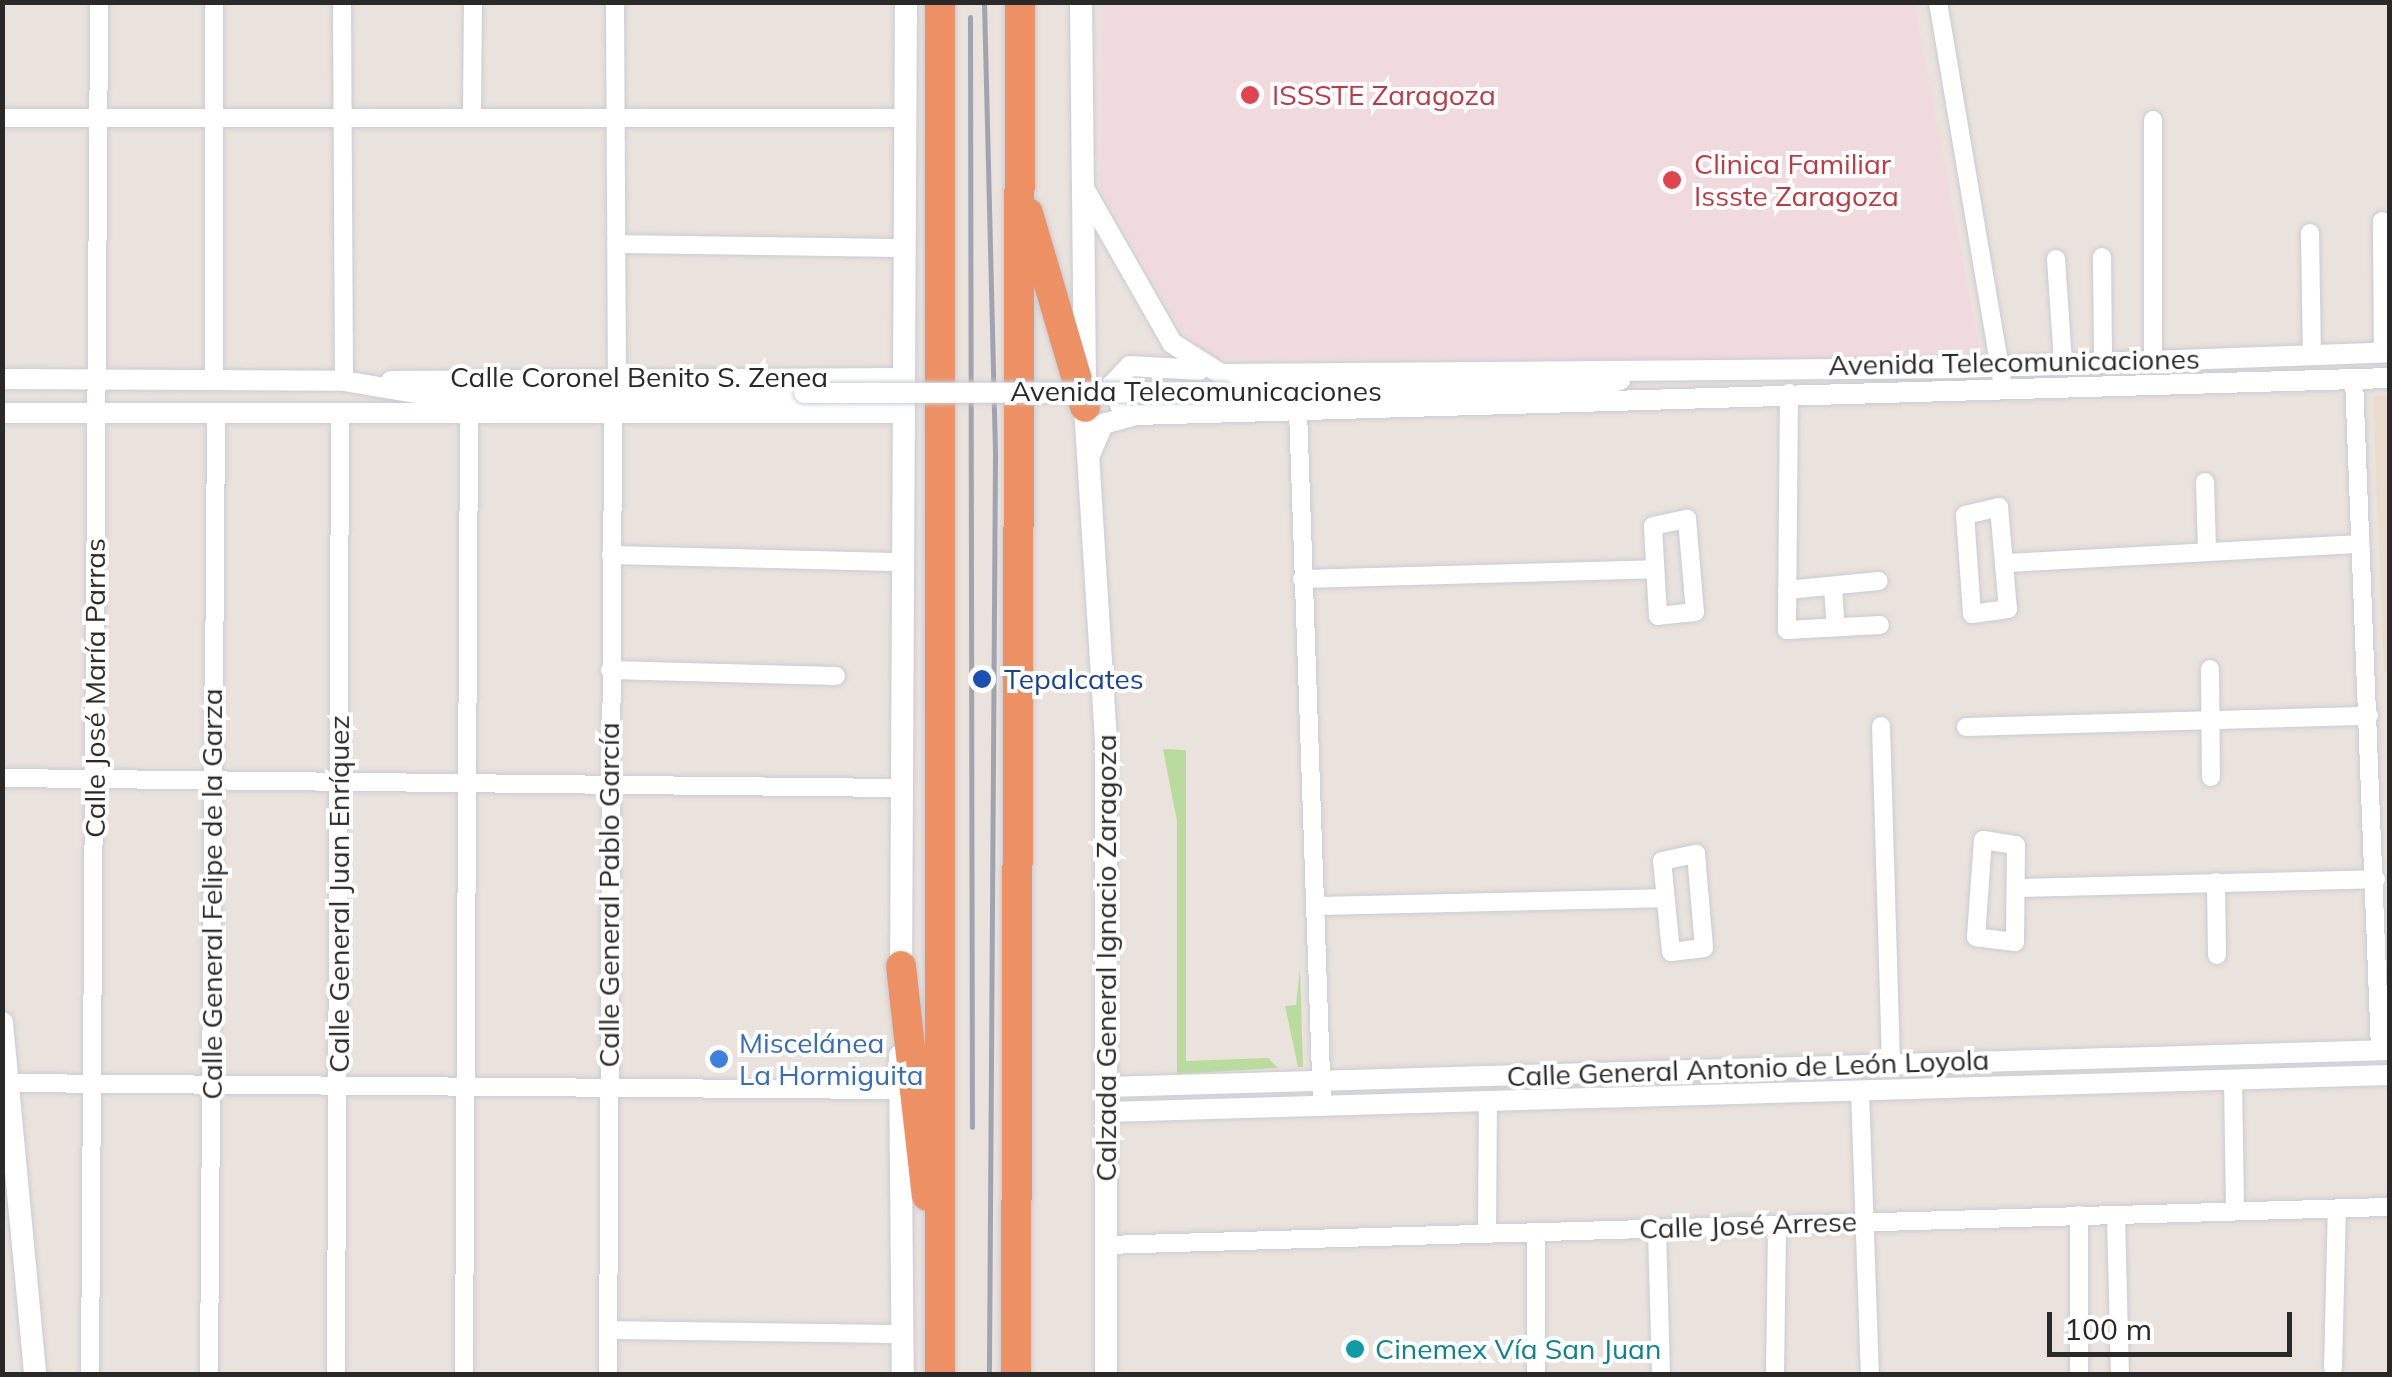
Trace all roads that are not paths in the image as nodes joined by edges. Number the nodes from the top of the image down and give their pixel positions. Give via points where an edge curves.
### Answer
1 (99, 2) edge
2 (214, 2) edge
3 (342, 2) edge
4 (473, 2) edge
5 (615, 2) edge
6 (906, 2) edge
7 (940, 2) edge
8 (1020, 2) edge
9 (1081, 2) edge
10 (1938, 2) edge
11 (472, 115) junction
12 (98, 116) junction
13 (339, 116) junction
14 (212, 117) junction
15 (2, 118) edge
16 (616, 118) junction
17 (906, 118) junction
18 (2153, 120) dead end
19 (1017, 166) junction
20 (1084, 179) junction
21 (2382, 221) dead end
22 (2310, 234) dead end
23 (618, 244) junction
24 (906, 248) junction
25 (2102, 257) dead end
26 (2056, 260) dead end
27 (2386, 352) edge
28 (2312, 354) junction
29 (2103, 360) junction
30 (2153, 360) junction
31 (2063, 361) junction
32 (1211, 372) junction
33 (1638, 372) junction
34 (617, 374) junction
35 (840, 377) junction
36 (2003, 377) junction
37 (904, 378) junction
38 (2390, 378) edge
39 (2, 379) edge
40 (2354, 379) junction
41 (96, 380) junction
42 (214, 380) junction
43 (344, 381) junction
44 (374, 383) junction
45 (1588, 388) junction
46 (804, 393) joint
47 (1789, 393) junction
48 (438, 398) junction
49 (1644, 399) junction
50 (1084, 407) junction
51 (1298, 410) junction
52 (2, 413) edge
53 (340, 413) junction
54 (904, 413) junction
55 (94, 414) junction
56 (216, 414) junction
57 (378, 414) junction
58 (613, 414) junction
59 (840, 414) junction
60 (1136, 415) junction
61 (469, 418) junction
62 (1088, 462) junction
63 (2205, 482) dead end
64 (2360, 544) junction
65 (2208, 551) junction
66 (611, 555) junction
67 (904, 562) junction
68 (2007, 563) junction
69 (1653, 569) junction
70 (1302, 579) junction
71 (1880, 580) dead end
72 (1833, 588) junction
73 (1786, 590) junction
74 (1880, 625) dead end
75 (1836, 627) junction
76 (2210, 669) dead end
77 (610, 670) junction
78 (836, 676) dead end
79 (2369, 716) junction
80 (2209, 722) junction
81 (1881, 726) dead end
82 (1966, 727) dead end
83 (2, 778) edge
84 (212, 778) junction
85 (2211, 778) dead end
86 (95, 779) junction
87 (466, 779) junction
88 (340, 780) junction
89 (609, 784) junction
90 (904, 788) junction
91 (2376, 880) junction
92 (2216, 882) junction
93 (2018, 888) junction
94 (1664, 898) junction
95 (1316, 906) junction
96 (2217, 956) dead end
97 (901, 966) junction
98 (2, 1023) edge
99 (2385, 1050) edge
100 (1891, 1063) junction
101 (2390, 1076) edge
102 (1322, 1080) junction
103 (2233, 1080) junction
104 (5, 1082) edge
105 (94, 1083) junction
106 (211, 1084) junction
107 (339, 1085) junction
108 (466, 1087) junction
109 (1107, 1087) junction
110 (608, 1088) junction
111 (899, 1090) junction
112 (1860, 1091) junction
113 (1488, 1101) junction
114 (1322, 1105) junction
115 (1108, 1112) junction
116 (2390, 1207) edge
117 (2337, 1209) junction
118 (2235, 1211) junction
119 (2079, 1215) junction
120 (2116, 1215) junction
121 (1859, 1220) junction
122 (1777, 1226) junction
123 (1657, 1230) junction
124 (1487, 1231) junction
125 (1536, 1232) junction
126 (1106, 1245) junction
127 (940, 1269) junction
128 (610, 1330) junction
129 (902, 1334) junction
130 (2333, 1368) dead end
131 (35, 1374) edge
132 (90, 1374) edge
133 (209, 1374) edge
134 (336, 1374) edge
135 (464, 1374) edge
136 (608, 1374) edge
137 (902, 1374) edge
138 (940, 1374) edge
139 (1016, 1374) edge
140 (1106, 1374) edge
141 (1536, 1374) edge
142 (1661, 1374) edge
143 (1775, 1374) edge
144 (1870, 1374) edge
145 (2080, 1374) edge
146 (2120, 1374) edge

1 - 12 street, Calle José María Parras
2 - 14 street
3 - 13 street
4 - 11 street
5 - 16 street
6 - 17 main road
7 - 127 highway
8 - 19 highway
9 - 20 main road, Calzada General Ignacio Zaragoza
10 - 36 street
11 - 13 street
11 - 16 street
12 - 14 street
12 - 15 street
12 - 41 street, Calle José María Parras
13 - 14 street
13 - 43 street
14 - 42 street
16 - 17 street
16 - 23 street
17 - 24 main road
18 - 30 street
19 - 50 highway
19 - 139 highway
20 - 32 street, Avenida Telecomunicaciones via 1172,343
20 - 50 main road, Calzada General Ignacio Zaragoza
21 - 27 street
22 - 28 street
23 - 24 street
23 - 34 street
24 - 37 main road
25 - 29 street
26 - 31 street
27 - 28 street, Avenida Telecomunicaciones
28 - 30 street, Avenida Telecomunicaciones
29 - 30 street, Avenida Telecomunicaciones
29 - 31 street, Avenida Telecomunicaciones
31 - 36 street, Avenida Telecomunicaciones
32 - 33 street, Avenida Telecomunicaciones
32 - 60 street via 1145,362 1124,370 1113,396
33 - 36 street, Avenida Telecomunicaciones
33 - 45 street, Avenida Telecomunicaciones
34 - 35 street, Calle Coronel Benito S. Zenea
34 - 44 street, Calle Coronel Benito S. Zenea
35 - 37 street, Calle Coronel Benito S. Zenea
35 - 59 street via 850,395
36 - 40 street, Avenida Telecomunicaciones
36 - 47 street, Avenida Telecomunicaciones
37 - 54 main road
38 - 40 street, Avenida Telecomunicaciones
39 - 41 street, Calle Coronel Benito S. Zenea
40 - 64 street
41 - 42 street, Calle Coronel Benito S. Zenea
41 - 55 street, Calle José María Parras
42 - 43 street, Calle Coronel Benito S. Zenea
43 - 44 street, Calle Coronel Benito S. Zenea
44 - 48 street, Calle Coronel Benito S. Zenea
45 - 46 street, Avenida Telecomunicaciones, bridge
45 - 49 street, Avenida Telecomunicaciones
46 - 48 street, Calle Coronel Benito S. Zenea
47 - 49 street, Avenida Telecomunicaciones
47 - 73 street
48 - 57 street, Calle Coronel Benito S. Zenea
49 - 51 street, Avenida Telecomunicaciones
50 - 62 main road, Calzada General Ignacio Zaragoza
51 - 60 street, Avenida Telecomunicaciones
51 - 70 street
52 - 55 street, Calle Coronel Benito S. Zenea
53 - 56 street, Calle Coronel Benito S. Zenea
53 - 57 street, Calle Coronel Benito S. Zenea
53 - 88 street, Calle General Juan Enríquez
54 - 59 street, Calle Coronel Benito S. Zenea
54 - 67 main road
55 - 56 street, Calle Coronel Benito S. Zenea
55 - 86 street, Calle José María Parras
56 - 84 street, Calle General Felipe de la Garza
57 - 61 street, Calle Coronel Benito S. Zenea
58 - 59 street, Calle Coronel Benito S. Zenea
58 - 61 street, Calle Coronel Benito S. Zenea
58 - 66 street, Calle General Pablo García
60 - 62 street, Avenida Telecomunicaciones via 1103,424
61 - 87 street
62 - 109 main road, Calzada General Ignacio Zaragoza via 1106,742
63 - 65 street
64 - 65 street
64 - 79 street
65 - 68 street
66 - 67 street
66 - 77 street, Calle General Pablo García
67 - 90 main road
68 - 68 street via 2006,612 1969,612 1970,509 2002,508
69 - 69 street via 1655,522 1690,521 1694,615 1656,614
69 - 70 street
70 - 95 street
71 - 72 street
72 - 73 street
72 - 75 street
73 - 75 street via 1787,630
74 - 75 street
76 - 80 street
77 - 78 street
77 - 89 street, Calle General Pablo García
79 - 80 street
79 - 91 street
80 - 82 street
80 - 85 street
81 - 100 street
83 - 86 street
84 - 86 street
84 - 88 street
84 - 106 street, Calle General Felipe de la Garza
86 - 105 street, Calle José María Parras
87 - 88 street
87 - 89 street
87 - 108 street
88 - 107 street, Calle General Juan Enríquez
89 - 90 street
89 - 110 street, Calle General Pablo García
90 - 97 main road
91 - 92 street
91 - 99 street
92 - 93 street
92 - 96 street
93 - 93 street via 2016,942 1977,940 1977,843 2015,842
94 - 94 street via 1668,951 1702,950 1696,854 1663,858
94 - 95 street
95 - 102 street
97 - 111 main road
97 - 127 highway
98 - 104 main road
99 - 100 street, Calle General Antonio de León Loyola
100 - 102 street, Calle General Antonio de León Loyola
101 - 103 street, Calle General Antonio de León Loyola
102 - 109 street, Calle General Antonio de León Loyola
102 - 114 street
103 - 112 street, Calle General Antonio de León Loyola
103 - 118 street
104 - 105 street
104 - 131 main road
105 - 106 street
105 - 132 street, Calle José María Parras
106 - 107 street
106 - 133 street, Calle General Felipe de la Garza
107 - 108 street
107 - 134 street, Calle General Juan Enríquez
108 - 110 street
108 - 135 street
109 - 115 main road, Calzada General Ignacio Zaragoza
110 - 111 street
110 - 128 street, Calle General Pablo García
111 - 129 main road
112 - 113 street, Calle General Antonio de León Loyola
112 - 121 street
113 - 114 street, Calle General Antonio de León Loyola
113 - 124 street
114 - 115 street, Calle General Antonio de León Loyola
115 - 126 main road, Calzada General Ignacio Zaragoza
116 - 117 street, Calle José Arrese
117 - 118 street, Calle José Arrese
117 - 130 street
118 - 120 street, Calle José Arrese
119 - 120 street, Calle José Arrese
119 - 121 street, Calle José Arrese
119 - 145 street
120 - 146 street
121 - 122 street, Calle José Arrese
121 - 144 street via 1868,1240
122 - 123 street, Calle José Arrese
122 - 143 street
123 - 125 street, Calle José Arrese
123 - 142 street
124 - 125 street, Calle José Arrese
124 - 126 street, Calle José Arrese
125 - 141 street
126 - 140 main road, Calzada General Ignacio Zaragoza
127 - 138 highway
128 - 129 street
128 - 136 street, Calle General Pablo García
129 - 137 main road

